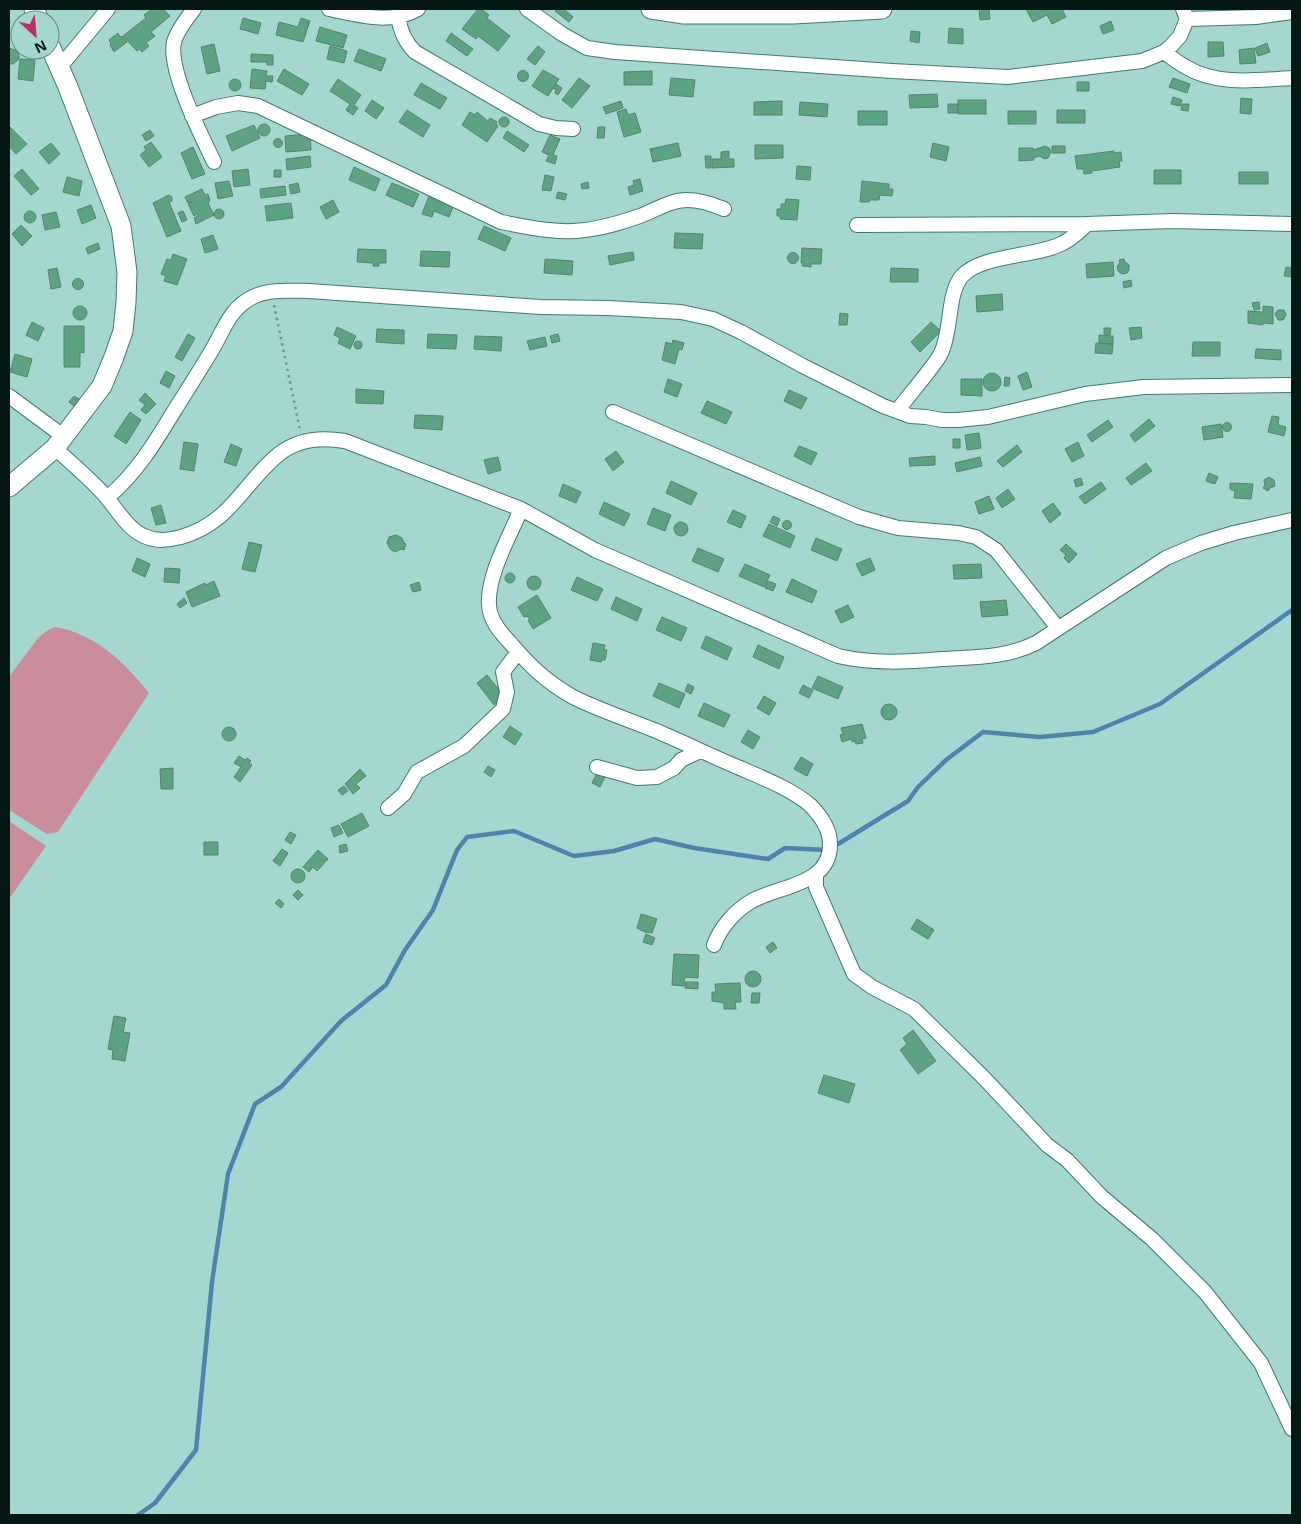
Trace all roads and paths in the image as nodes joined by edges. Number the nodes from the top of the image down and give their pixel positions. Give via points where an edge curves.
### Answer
1 (108, 9) edge
2 (194, 9) edge
3 (329, 9) edge
4 (418, 9) edge
5 (527, 9) edge
6 (651, 9) edge
7 (882, 9) edge
8 (1292, 12) edge
9 (1185, 14) edge
10 (398, 17) junction
11 (1164, 52) junction
12 (56, 60) edge
13 (60, 68) junction
14 (1292, 78) edge
15 (192, 116) junction
16 (573, 129) dead end
17 (214, 162) dead end
18 (724, 209) dead end
19 (1087, 224) junction
20 (1292, 224) edge
21 (857, 225) dead end
22 (271, 292) junction
23 (1292, 385) edge
24 (9, 396) edge
25 (897, 411) junction
26 (613, 412) dead end
27 (59, 442) junction
28 (302, 443) junction
29 (9, 487) edge
30 (107, 498) junction
31 (521, 509) junction
32 (1292, 520) edge
33 (1058, 628) junction
34 (518, 652) junction
35 (700, 751) junction
36 (596, 767) dead end
37 (388, 808) dead end
38 (816, 874) junction
39 (714, 944) dead end
40 (1292, 1429) edge

1 - 13 street
2 - 15 street via 175,40 172,56
3 - 10 street via 372,18
4 - 10 street
5 - 11 street via 587,48 892,71 1008,77 1142,62
6 - 7 street via 684,14 794,14
8 - 9 street via 1256,17
9 - 11 street via 1180,36
10 - 16 street via 404,38 415,52 540,124
11 - 14 street via 1187,68 1223,79
12 - 13 street
13 - 27 street via 121,226 127,272 123,331 114,357 102,386
15 - 17 street
15 - 18 street via 238,103 258,106 501,222 543,230 582,231 612,226 667,204 686,200
19 - 20 street via 1172,221
19 - 21 street
19 - 25 street via 1062,244 993,261 962,276 951,305 948,334 941,355
22 - 25 street via 309,291 541,307 681,312 713,319
22 - 28 path
22 - 30 street via 257,295 238,307 150,451 123,485
23 - 25 street via 1144,387 1085,394 988,417 958,420 910,416
24 - 27 street
26 - 33 street via 859,518 898,528 976,537 996,550
27 - 29 street
27 - 30 street
28 - 30 street via 280,453 224,514 185,536 167,541 142,536
28 - 31 street via 316,439 345,441
31 - 33 street via 595,550 852,660 885,662 1001,655 1021,650
31 - 34 street via 489,591 493,621
32 - 33 street via 1234,533 1166,558
34 - 35 street via 539,674 573,696
34 - 37 street via 503,672 506,692 503,709 464,746 414,775 404,794
35 - 36 street via 658,777 648,779
35 - 38 street via 762,778 813,809 824,822 830,844 829,855
38 - 39 street via 742,907
38 - 40 street via 816,887 854,974 914,1009 1047,1146 1067,1160 1102,1197 1152,1239 1205,1292 1260,1363

